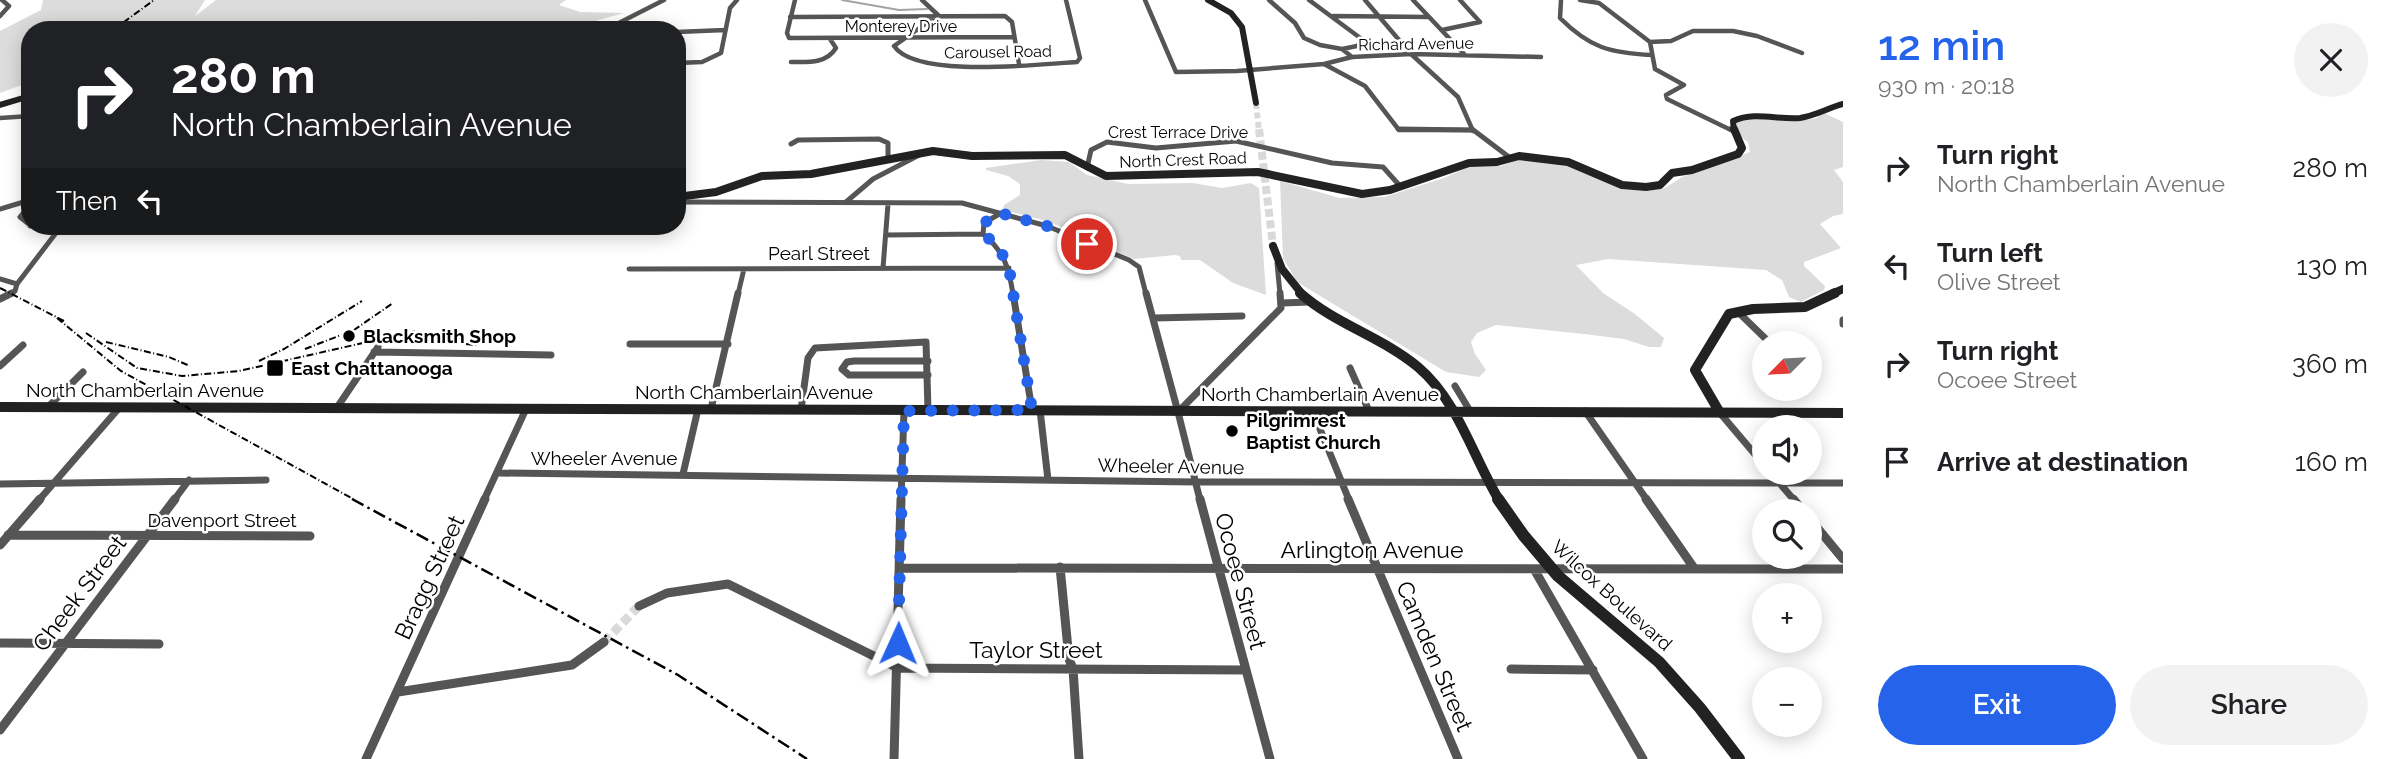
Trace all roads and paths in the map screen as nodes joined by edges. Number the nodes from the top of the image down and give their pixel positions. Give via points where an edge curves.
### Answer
1 (2, 0) edge
2 (664, 0) edge
3 (737, 0) edge
4 (795, 0) edge
5 (922, 0) edge
6 (1066, 0) edge
7 (1145, 0) edge
8 (1208, 0) edge
9 (1269, 0) edge
10 (1309, 0) edge
11 (1365, 0) edge
12 (1413, 0) edge
13 (1460, 0) edge
14 (1561, 0) edge
15 (1580, 0) edge
16 (1225, 5) edge
17 (938, 15) junction
18 (0, 16) edge
19 (1333, 16) junction
20 (1378, 16) junction
21 (790, 17) junction
22 (1429, 17) junction
23 (627, 21) edge
24 (725, 30) junction
25 (1442, 30) junction
26 (686, 32) edge
27 (1014, 37) junction
28 (904, 38) junction
29 (830, 39) junction
30 (1650, 42) junction
31 (1342, 49) junction
32 (1802, 53) dead end
33 (1411, 54) junction
34 (1465, 55) junction
35 (1652, 55) junction
36 (1352, 57) junction
37 (1541, 57) dead end
38 (791, 62) dead end
39 (686, 63) edge
40 (1019, 64) junction
41 (1324, 64) junction
42 (1249, 69) junction
43 (21, 99) edge
44 (1256, 103) tunnel mouth
45 (1843, 104) edge
46 (0, 105) edge
47 (21, 117) edge
48 (0, 118) edge
49 (1472, 130) junction
50 (1734, 131) junction
51 (790, 144) dead end
52 (925, 152) junction
53 (1509, 157) junction
54 (888, 160) junction
55 (1087, 168) junction
56 (1400, 186) junction
57 (686, 197) edge
58 (686, 199) edge
59 (21, 203) edge
60 (845, 203) junction
61 (888, 204) junction
62 (0, 209) edge
63 (1000, 213) junction
64 (983, 234) junction
65 (54, 235) edge
66 (886, 235) junction
67 (1273, 246) tunnel mouth
68 (1277, 263) junction
69 (883, 268) junction
70 (1009, 268) junction
71 (629, 269) dead end
72 (744, 269) junction
73 (0, 279) edge
74 (17, 284) junction
75 (1843, 289) edge
76 (0, 299) edge
77 (1309, 302) junction
78 (1281, 306) junction
79 (1738, 311) junction
80 (1242, 316) dead end
81 (1154, 318) junction
82 (1758, 331) edge
83 (630, 344) dead end
84 (728, 344) junction
85 (23, 345) dead end
86 (551, 355) dead end
87 (928, 361) junction
88 (0, 366) edge
89 (1350, 368) dead end
90 (83, 372) dead end
91 (928, 375) junction
92 (1455, 386) dead end
93 (0, 407) edge
94 (48, 408) junction
95 (118, 408) junction
96 (336, 409) junction
97 (526, 409) junction
98 (698, 409) junction
99 (711, 409) junction
100 (801, 410) junction
101 (928, 410) junction
102 (1036, 410) junction
103 (904, 411) junction
104 (1369, 411) junction
105 (1453, 411) junction
106 (1470, 411) junction
107 (1585, 411) junction
108 (1178, 412) junction
109 (1313, 412) junction
110 (1720, 412) junction
111 (1843, 413) edge
112 (1752, 451) edge
113 (499, 474) junction
114 (683, 474) junction
115 (902, 478) junction
116 (188, 480) junction
117 (266, 480) dead end
118 (1048, 480) junction
119 (1196, 482) junction
120 (1341, 483) junction
121 (1489, 483) junction
122 (1634, 483) junction
123 (1752, 483) edge
124 (1822, 483) edge
125 (1843, 483) edge
126 (0, 484) edge
127 (52, 485) junction
128 (1782, 485) edge
129 (1793, 499) edge
130 (1822, 534) edge
131 (8, 535) junction
132 (146, 536) junction
133 (310, 536) dead end
134 (0, 544) edge
135 (1843, 559) edge
136 (900, 568) junction
137 (1060, 568) junction
138 (1217, 568) junction
139 (1694, 568) junction
140 (1377, 569) junction
141 (1535, 569) junction
142 (1551, 569) junction
143 (1843, 569) edge
144 (639, 606) tunnel mouth
145 (604, 642) tunnel mouth
146 (0, 643) edge
147 (65, 643) junction
148 (159, 644) dead end
149 (898, 668) junction
150 (1073, 668) junction
151 (1511, 668) dead end
152 (1245, 670) junction
153 (1592, 670) junction
154 (398, 692) junction
155 (0, 730) edge
156 (366, 759) edge
157 (894, 759) edge
158 (1079, 759) edge
159 (1270, 759) edge
160 (1458, 759) edge
161 (1643, 759) edge
162 (1739, 759) edge

1 - 18 street via 9,6
2 - 23 street
3 - 24 street via 730,8
4 - 21 street
5 - 17 street, Carousel Road
6 - 40 street, Carousel Road via 1080,58 1064,64
7 - 42 street, Richard Avenue via 1176,72
8 - 16 street
9 - 31 street via 1295,23 1304,38
10 - 19 street
11 - 20 street
12 - 22 street
13 - 25 street via 1480,22
14 - 35 street via 1560,18 1599,49
15 - 30 street via 1598,3
16 - 42 street via 1247,34
17 - 21 street
17 - 27 street via 1005,16 1012,22
17 - 28 street, Carousel Road
19 - 20 street
19 - 31 street via 1363,40
20 - 22 street
20 - 33 street
21 - 29 street, Monterey Drive via 789,38
22 - 25 street
24 - 26 street
24 - 39 street via 723,47 716,56
25 - 34 street
27 - 28 street, Monterey Drive
27 - 40 street
28 - 29 street, Monterey Drive
28 - 40 street, Carousel Road via 895,50 933,64 954,68
29 - 38 street via 836,48 826,59
30 - 32 street via 1671,41 1693,31 1733,31
30 - 35 street
31 - 36 street
33 - 34 street, Richard Avenue
33 - 36 street, Richard Avenue
33 - 49 street via 1458,97
34 - 37 street, Richard Avenue
35 - 50 street via 1655,69 1684,85 1666,95 1667,99
36 - 41 street, Richard Avenue
41 - 42 street, Richard Avenue
41 - 49 street via 1365,86 1399,130
42 - 44 street
43 - 46 street
45 - 50 street via 1804,118 1742,116 1733,121
47 - 48 street
49 - 53 street
50 - 53 street, North Crest Road via 1742,148 1738,153 1672,173 1660,185 1646,187 1613,182 1568,162
51 - 54 street via 797,140 879,139 888,144
52 - 54 street, North Crest Road
52 - 55 street, North Crest Road via 972,156 1053,153 1074,158
52 - 60 street via 873,179
53 - 56 street, North Crest Road via 1469,163
54 - 57 street, North Crest Road via 811,174 762,177
55 - 56 street, North Crest Road via 1105,176 1258,172 1362,194
55 - 56 street, Crest Terrace Drive via 1090,152 1104,144 1170,148 1236,141 1324,162 1383,167
58 - 60 street, Ocoee Street
59 - 62 street
60 - 61 street, Ocoee Street
61 - 63 street, Ocoee Street via 962,203
61 - 66 street
63 - 64 street via 984,223
63 - 81 street, Ocoee Street via 1047,226 1136,263
64 - 66 street
64 - 70 street via 998,246
65 - 74 street
66 - 69 street
67 - 68 street, Wilcox Boulevard
68 - 77 street, Wilcox Boulevard
68 - 78 street
69 - 70 street, Pearl Street
69 - 72 street, Pearl Street
70 - 102 street
71 - 72 street, Pearl Street
72 - 84 street
73 - 74 street
74 - 76 street
75 - 79 street via 1805,307
77 - 78 street
77 - 105 street, Wilcox Boulevard via 1417,367
78 - 108 street
79 - 82 street
79 - 110 street via 1729,314 1695,370
80 - 81 street
81 - 108 street, Ocoee Street
83 - 84 street
84 - 99 street
85 - 88 street
86 - 96 street via 376,349
87 - 91 street
87 - 91 street via 854,361 842,369 849,375
87 - 100 street via 926,342 815,348 808,358
89 - 104 street
90 - 94 street
91 - 101 street
92 - 106 street
93 - 94 street, North Chamberlain Avenue
94 - 95 street, North Chamberlain Avenue
95 - 96 street, North Chamberlain Avenue
95 - 127 street
96 - 97 street, North Chamberlain Avenue
97 - 98 street, North Chamberlain Avenue
97 - 113 street, Bragg Street
98 - 99 street, North Chamberlain Avenue
98 - 114 street
99 - 100 street, North Chamberlain Avenue
100 - 103 street, North Chamberlain Avenue
101 - 102 street, North Chamberlain Avenue
101 - 103 street, North Chamberlain Avenue
102 - 108 street, North Chamberlain Avenue
102 - 118 street
103 - 115 street
104 - 105 street, North Chamberlain Avenue
104 - 109 street, North Chamberlain Avenue
105 - 106 street, North Chamberlain Avenue
105 - 121 street, Wilcox Boulevard
106 - 107 street, North Chamberlain Avenue
107 - 110 street, North Chamberlain Avenue
107 - 122 street
108 - 109 street, North Chamberlain Avenue
108 - 119 street, Ocoee Street
109 - 120 street, Camden Street
110 - 111 street, North Chamberlain Avenue
110 - 112 street
113 - 114 street, Wheeler Avenue
113 - 154 street, Bragg Street
114 - 115 street, Wheeler Avenue
115 - 118 street, Wheeler Avenue
115 - 136 street
116 - 117 street
116 - 127 street
116 - 132 street, Cheek Street
118 - 119 street, Wheeler Avenue
119 - 120 street, Wheeler Avenue
119 - 138 street, Ocoee Street
120 - 121 street, Wheeler Avenue
120 - 140 street, Camden Street
121 - 122 street, Wheeler Avenue
121 - 142 street, Wilcox Boulevard
122 - 123 street, Wheeler Avenue
122 - 139 street
124 - 125 street, Wheeler Avenue
126 - 127 street
127 - 131 street
128 - 129 street
130 - 135 street
131 - 132 street, Davenport Street
131 - 134 street
132 - 133 street, Davenport Street
132 - 147 street, Cheek Street
136 - 137 street, Arlington Avenue
136 - 149 street
137 - 138 street, Arlington Avenue
137 - 150 street
138 - 140 street, Arlington Avenue
138 - 152 street, Ocoee Street
139 - 142 street, Arlington Avenue
139 - 143 street, Arlington Avenue
140 - 141 street, Arlington Avenue
140 - 160 street, Camden Street
141 - 142 street, Arlington Avenue
141 - 153 street
142 - 162 street, Wilcox Boulevard via 1669,671 1707,712
144 - 149 street, Taylor Street via 667,593 728,584
145 - 154 street via 572,666
146 - 147 street
147 - 148 street
147 - 155 street, Cheek Street
149 - 150 street, Taylor Street
149 - 157 street
150 - 152 street, Taylor Street
150 - 158 street
151 - 153 street
152 - 159 street, Ocoee Street
153 - 161 street
154 - 156 street, Bragg Street

